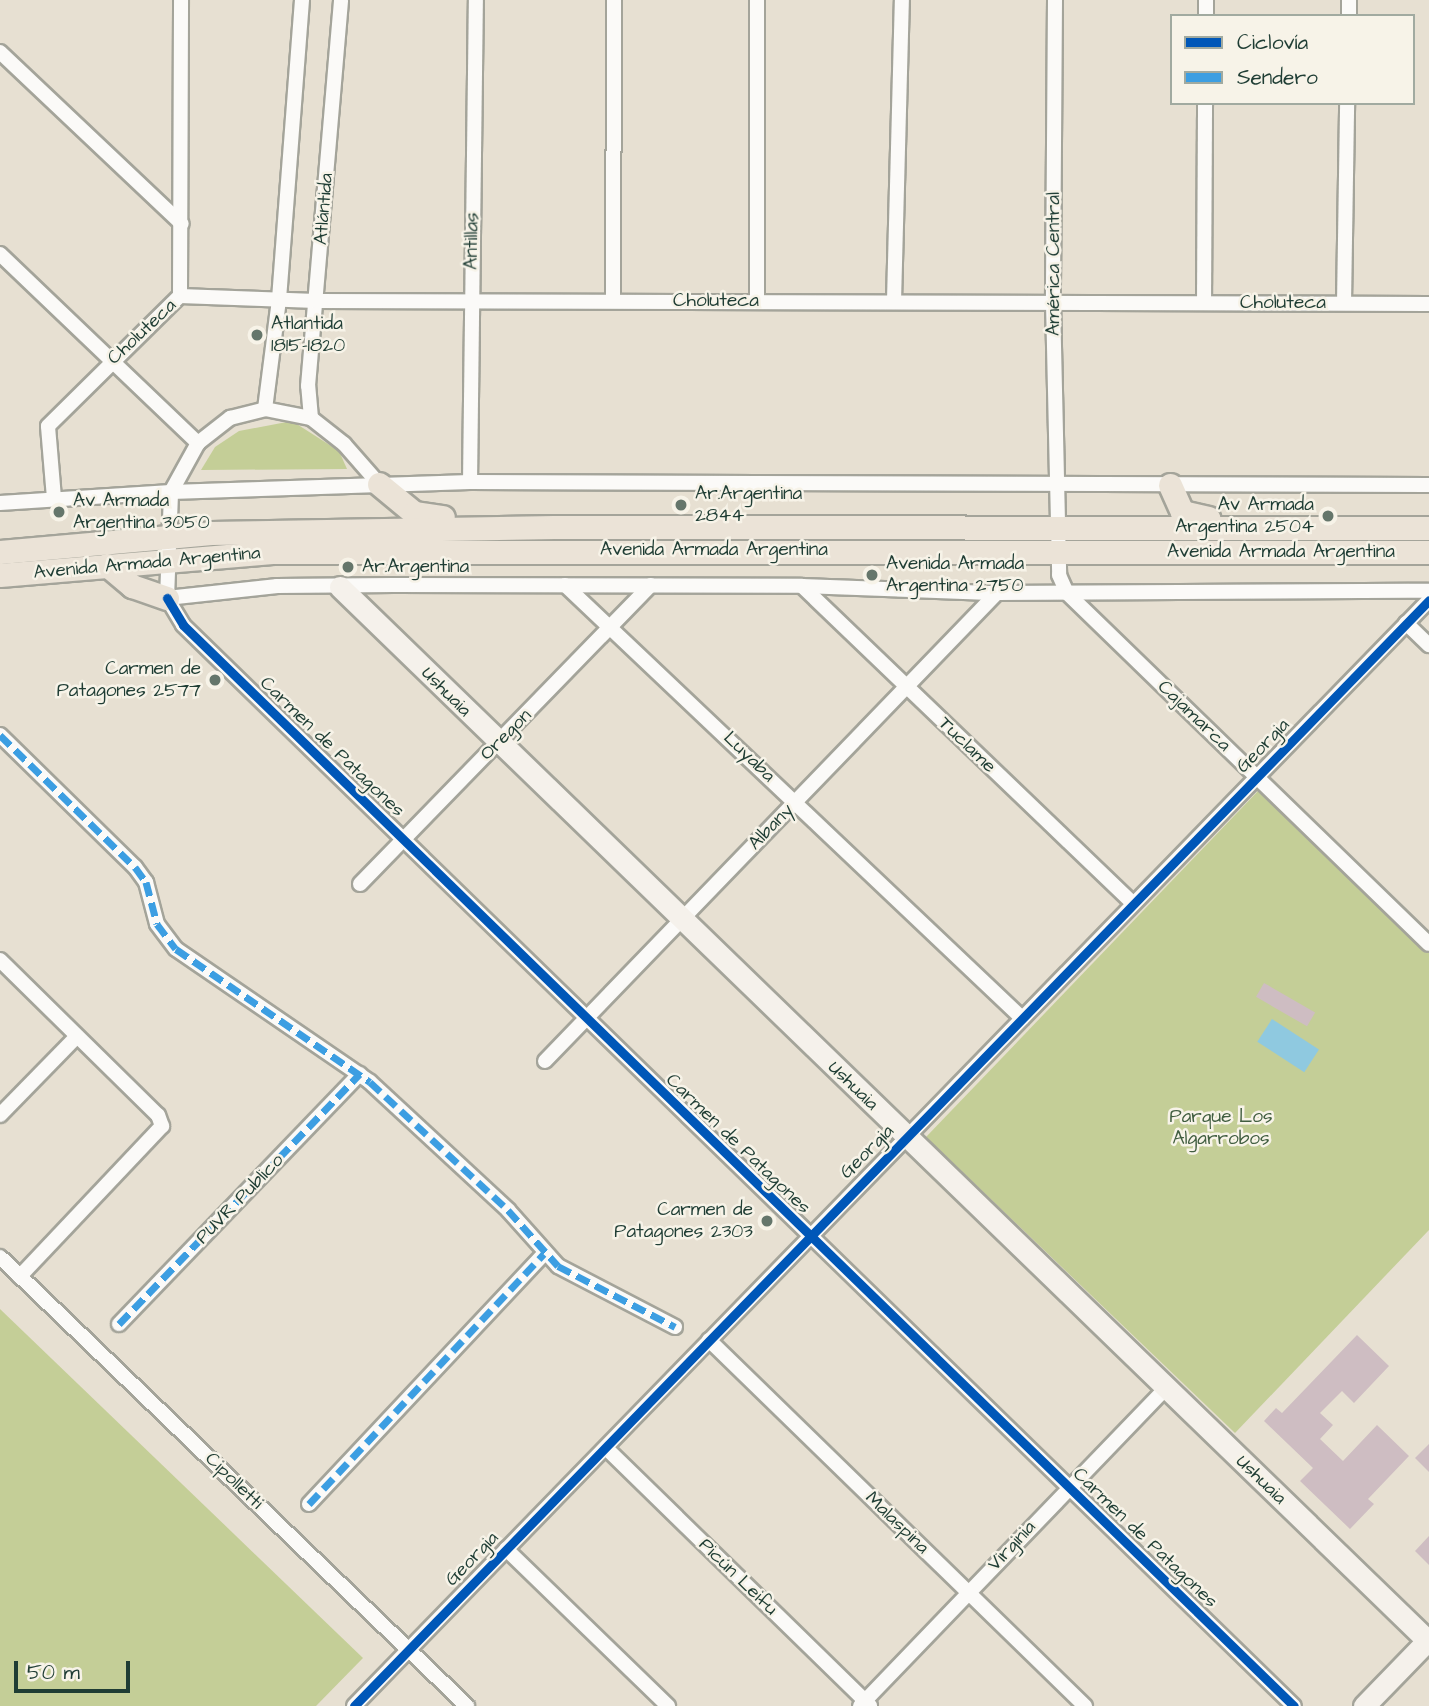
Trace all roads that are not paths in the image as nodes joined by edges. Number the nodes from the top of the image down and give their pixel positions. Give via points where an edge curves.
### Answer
1 (181, 0) edge
2 (302, 0) edge
3 (341, 0) edge
4 (476, 0) edge
5 (614, 0) edge
6 (757, 0) edge
7 (902, 0) edge
8 (1055, 0) edge
9 (0, 52) edge
10 (1205, 105) edge
11 (1347, 105) edge
12 (182, 224) junction
13 (3, 263) edge
14 (180, 296) junction
15 (279, 299) junction
16 (613, 300) junction
17 (316, 301) junction
18 (471, 301) junction
19 (757, 301) junction
20 (894, 302) junction
21 (1053, 302) junction
22 (1204, 303) junction
23 (1344, 303) junction
24 (1429, 303) edge
25 (111, 361) junction
26 (265, 409) junction
27 (311, 418) junction
28 (198, 443) junction
29 (470, 482) junction
30 (1056, 482) junction
31 (379, 484) junction
32 (1170, 485) junction
33 (1429, 485) edge
34 (171, 492) junction
35 (54, 498) junction
36 (0, 503) edge
37 (554, 527) junction
38 (1274, 527) junction
39 (1056, 528) junction
40 (1429, 528) edge
41 (171, 547) junction
42 (0, 552) edge
43 (1056, 552) junction
44 (1429, 552) edge
45 (107, 565) junction
46 (0, 575) edge
47 (565, 585) junction
48 (651, 585) junction
49 (802, 586) junction
50 (340, 587) junction
51 (1429, 591) edge
52 (997, 593) junction
53 (1066, 593) junction
54 (167, 598) junction
55 (1429, 600) edge
56 (1406, 623) junction
57 (612, 628) junction
58 (1429, 645) edge
59 (906, 686) junction
60 (0, 735) edge
61 (498, 743) junction
62 (1256, 777) junction
63 (795, 802) junction
64 (402, 840) junction
65 (360, 884) dead end
66 (1133, 904) junction
67 (681, 920) junction
68 (1429, 944) edge
69 (0, 960) edge
70 (584, 1018) junction
71 (1023, 1018) junction
72 (77, 1036) junction
73 (545, 1061) dead end
74 (360, 1074) junction
75 (0, 1115) edge
76 (906, 1137) junction
77 (807, 1237) junction
78 (544, 1254) junction
79 (0, 1257) edge
80 (20, 1276) junction
81 (119, 1324) dead end
82 (675, 1327) dead end
83 (709, 1340) junction
84 (1166, 1388) junction
85 (607, 1448) junction
86 (1068, 1486) junction
87 (309, 1504) dead end
88 (506, 1549) junction
89 (968, 1592) junction
90 (1429, 1641) edge
91 (409, 1650) junction
92 (865, 1704) edge
93 (354, 1706) edge
94 (467, 1706) edge
95 (668, 1706) edge
96 (1085, 1706) edge
97 (1294, 1706) edge
98 (1364, 1706) edge

1 - 12 street
2 - 15 street, Atlántida
3 - 17 street, Atlántida
4 - 18 street, Antillas
5 - 16 street
6 - 19 street
7 - 20 street
8 - 21 street, América Central
9 - 12 street
10 - 22 street
11 - 23 street
12 - 14 street
13 - 25 street
14 - 15 street, Choluteca
14 - 25 street, Choluteca
15 - 17 street, Choluteca
15 - 26 street, Atlántida
16 - 18 street, Choluteca
16 - 19 street, Choluteca
17 - 18 street, Choluteca
17 - 27 street, Atlántida via 307,393
18 - 29 street, Antillas
19 - 20 street, Choluteca
20 - 21 street, Choluteca
21 - 22 street, Choluteca
21 - 30 street, América Central
22 - 23 street, Choluteca
23 - 24 street, Choluteca
25 - 28 street
25 - 35 street, Choluteca via 52,420 47,435
26 - 27 street
26 - 28 street via 230,418
27 - 31 street via 344,444
28 - 34 street
29 - 30 street
29 - 31 street
30 - 32 street
30 - 39 street, América Central
31 - 34 street
31 - 37 main road via 423,516 527,520
32 - 33 street
32 - 38 main road via 1175,506 1191,516
34 - 35 street
34 - 41 street
35 - 36 street
37 - 39 main road, Avenida Armada Argentina
37 - 41 main road, Avenida Armada Argentina
38 - 39 main road, Avenida Armada Argentina
38 - 40 main road, Avenida Armada Argentina
39 - 43 street
41 - 42 main road, Avenida Armada Argentina
41 - 43 main road, Avenida Armada Argentina
41 - 45 main road, Avenida Armada Argentina
41 - 54 street
43 - 44 main road, Avenida Armada Argentina
43 - 53 street
45 - 46 main road, Avenida Armada Argentina
45 - 54 main road via 132,586
47 - 48 street, Avenida Armada Argentina
47 - 50 street, Avenida Armada Argentina
47 - 57 street, Luyaba
48 - 49 street, Avenida Armada Argentina
48 - 57 street, Oregon
49 - 52 street, Avenida Armada Argentina
49 - 59 street, Tuclame
50 - 54 street, Avenida Armada Argentina via 264,587
50 - 61 main road, Ushuaia
51 - 53 street, Avenida Armada Argentina
52 - 53 street, Avenida Armada Argentina
52 - 59 street, Albany
53 - 62 street, Cajamarca
54 - 64 street, Carmen de Patagones via 183,625
55 - 56 street, Georgia
56 - 58 street
56 - 62 street, Georgia
57 - 61 street, Oregon
57 - 63 street, Luyaba
59 - 63 street, Albany
59 - 66 street, Tuclame
60 - 74 street via 135,867 146,883 157,924 177,949
61 - 64 street, Oregon
61 - 67 main road, Ushuaia
62 - 66 street, Georgia
62 - 68 street, Cajamarca
63 - 67 street, Albany
63 - 71 street, Luyaba
64 - 65 street, Oregon
64 - 70 street, Carmen de Patagones
66 - 71 street, Georgia
67 - 70 street, Albany
67 - 76 main road, Ushuaia
69 - 72 street
70 - 73 street, Albany
70 - 77 street, Carmen de Patagones
71 - 76 street, Georgia
72 - 75 street
72 - 80 street via 158,1115 162,1126
74 - 78 street via 508,1210
74 - 81 street, PUVR Publico
76 - 77 street, Georgia
76 - 84 main road, Ushuaia
77 - 83 street, Georgia
77 - 86 street, Carmen de Patagones
78 - 82 street
78 - 87 street
79 - 80 street, Cipolletti
80 - 91 street, Cipolletti
83 - 85 street, Georgia
83 - 89 street, Malaspina
84 - 86 street, Virginia
84 - 90 main road, Ushuaia
85 - 88 street, Georgia
85 - 92 street, Picún Leifu
86 - 89 street, Virginia
86 - 97 street, Carmen de Patagones
88 - 91 street, Georgia
88 - 95 street
89 - 92 street, Virginia
89 - 96 street, Malaspina
90 - 98 main road
91 - 93 street, Georgia
91 - 94 street, Cipolletti

